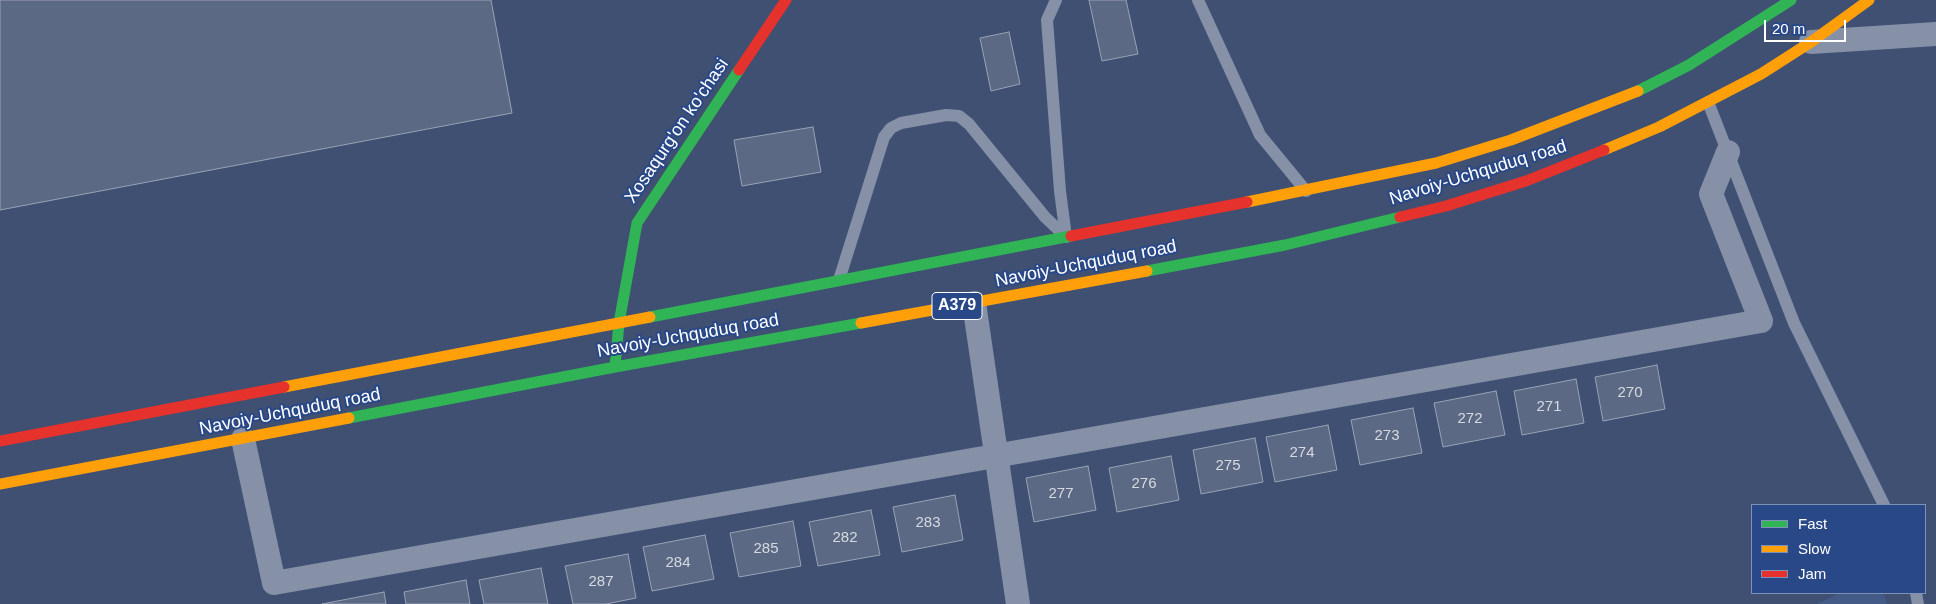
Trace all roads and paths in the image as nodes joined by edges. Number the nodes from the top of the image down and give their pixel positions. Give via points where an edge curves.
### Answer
1 (786, 0) edge
2 (1056, 0) edge
3 (1198, 0) edge
4 (1791, 0) edge
5 (1870, 0) edge
6 (1936, 34) edge
7 (1811, 42) junction
8 (1708, 102) junction
9 (1728, 152) junction
10 (1306, 191) junction
11 (1066, 237) junction
12 (839, 280) junction
13 (974, 304) junction
14 (619, 323) junction
15 (615, 367) junction
16 (243, 439) junction
17 (0, 441) edge
18 (996, 455) junction
19 (0, 484) edge
20 (1884, 504) edge
21 (1018, 604) edge

1 - 14 main road, Xosaqurg'on ko'chasi via 637,223
2 - 11 lane via 1047,20
3 - 10 lane via 1260,135
4 - 10 main road, Navoiy-Uchquduq road via 1689,65 1577,116 1436,163
5 - 7 main road, Navoiy-Uchquduq road / A379
6 - 7 street
7 - 8 main road, Navoiy-Uchquduq road / A379
8 - 9 lane
8 - 13 main road, Navoiy-Uchquduq road / A379 via 1605,150 1526,181 1446,206 1285,245
9 - 18 street via 1711,194 1761,321
9 - 20 lane via 1794,323
10 - 11 main road, Navoiy-Uchquduq road
11 - 12 main road, Navoiy-Uchquduq road
11 - 12 lane via 959,116 946,115 901,123 884,137
12 - 14 main road, Navoiy-Uchquduq road
13 - 15 main road, Navoiy-Uchquduq road / A379
13 - 18 street
14 - 15 main road, Xosaqurg'on ko'chasi
14 - 17 main road, Navoiy-Uchquduq road
15 - 16 main road, Navoiy-Uchquduq road / A379
16 - 18 street via 274,583
16 - 19 main road, Navoiy-Uchquduq road / A379
18 - 21 street

